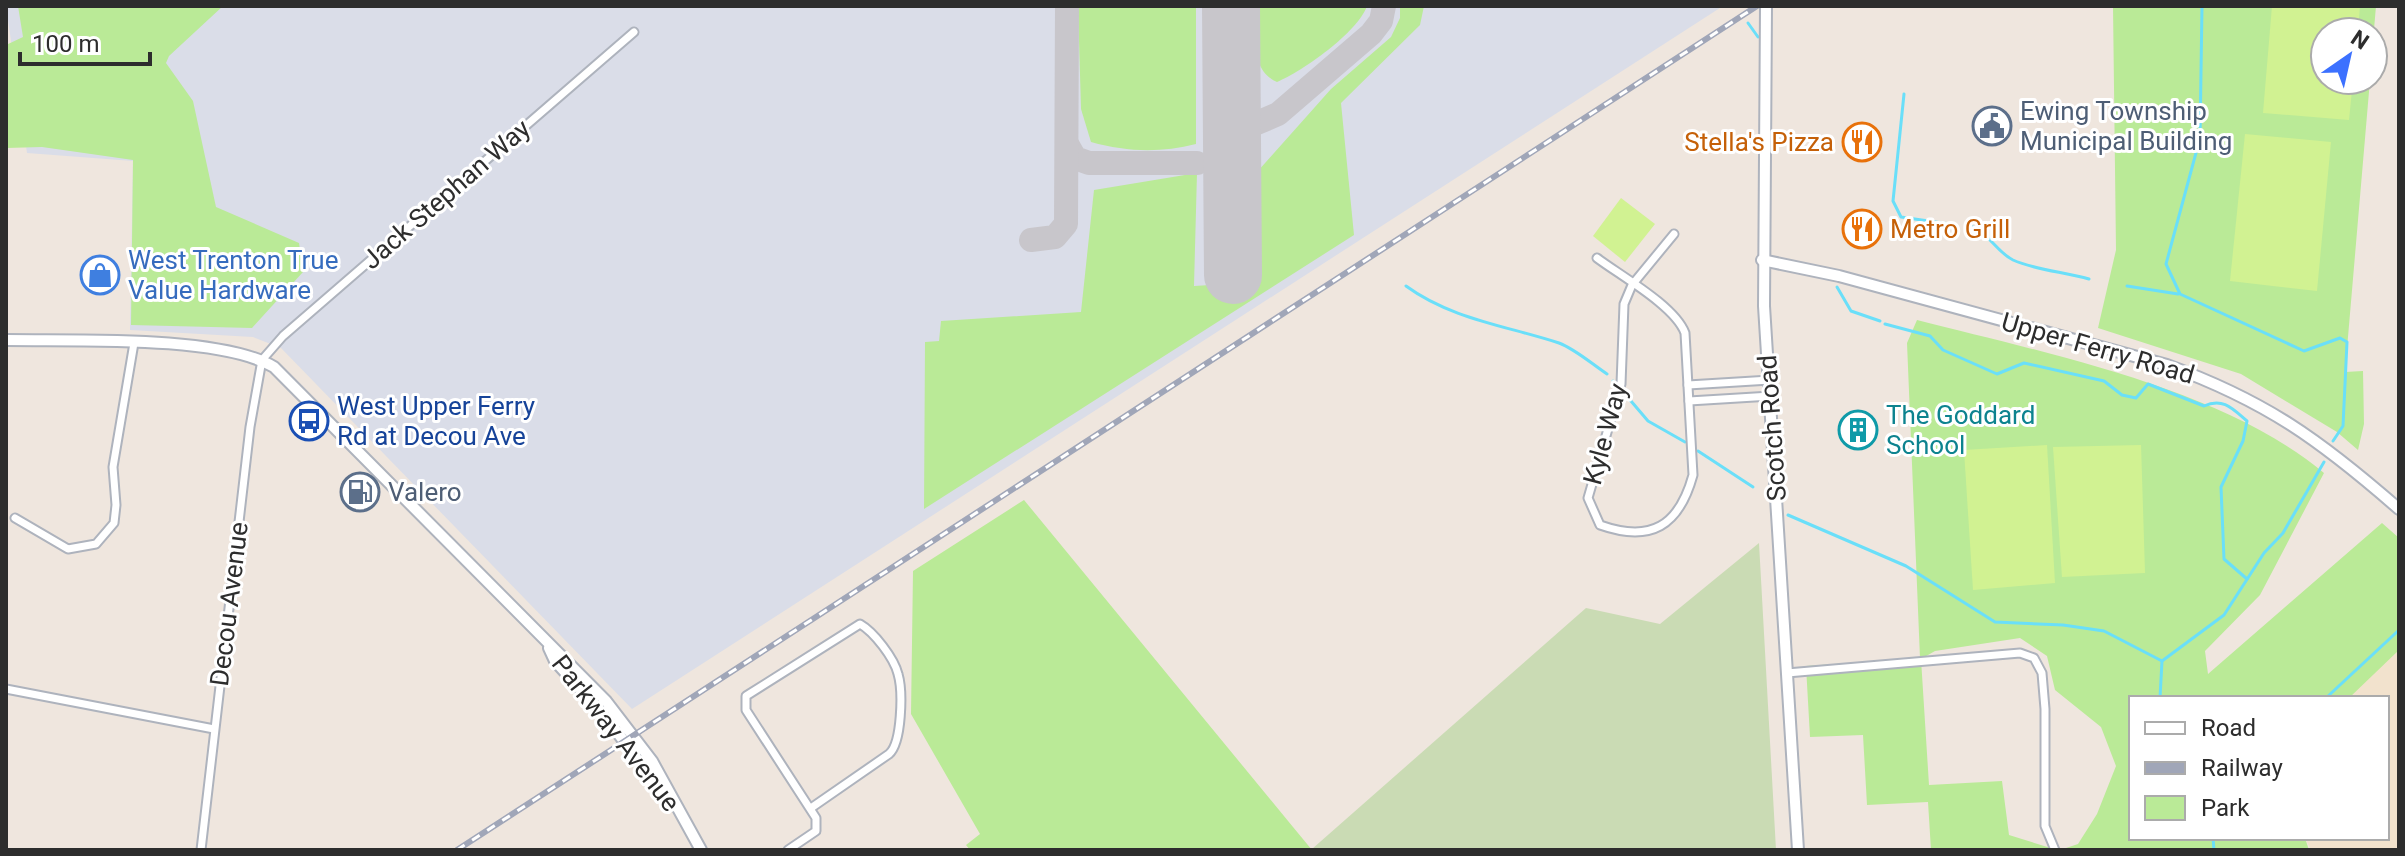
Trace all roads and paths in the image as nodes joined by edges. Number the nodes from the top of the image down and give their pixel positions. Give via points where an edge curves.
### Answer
1 (1766, 6) edge
2 (634, 32) dead end
3 (1674, 234) dead end
4 (1597, 258) dead end
5 (1762, 260) junction
6 (1632, 285) junction
7 (6, 340) edge
8 (134, 343) junction
9 (262, 360) junction
10 (1770, 380) junction
11 (1688, 385) junction
12 (1771, 396) junction
13 (1689, 401) junction
14 (2399, 509) edge
15 (15, 518) dead end
16 (1787, 673) junction
17 (6, 689) edge
18 (214, 729) junction
19 (811, 808) junction
20 (201, 850) edge
21 (701, 850) edge
22 (788, 850) edge
23 (1798, 850) edge
24 (2055, 850) edge

1 - 5 main road, Scotch Road
2 - 9 street, Jack Stephan Way via 346,279
3 - 6 street, Kyle Way
4 - 6 street, Kyle Way
5 - 10 main road, Scotch Road
5 - 14 main road, Upper Ferry Road via 1853,279 2206,379 2293,423
6 - 11 street, Kyle Way via 1681,323
6 - 13 street, Kyle Way via 1624,304 1621,384 1588,498 1600,525 1624,533 1653,532 1687,497 1693,475
7 - 8 main road
8 - 9 main road via 240,352
8 - 15 street via 113,467 116,514 109,531 87,548 68,549
9 - 18 street, Decou Avenue
9 - 21 main road, Parkway Avenue via 285,376 549,647 570,662 660,774
10 - 11 street
10 - 12 main road, Scotch Road
11 - 13 street, Kyle Way
12 - 13 street
12 - 16 main road, Scotch Road
16 - 23 main road, Scotch Road
16 - 24 street via 2020,653 2034,658 2042,673 2045,709 2045,826
17 - 18 street
18 - 20 street, Decou Avenue
19 - 19 street via 746,710 746,696 860,624 898,674 898,743
19 - 22 street via 816,831

